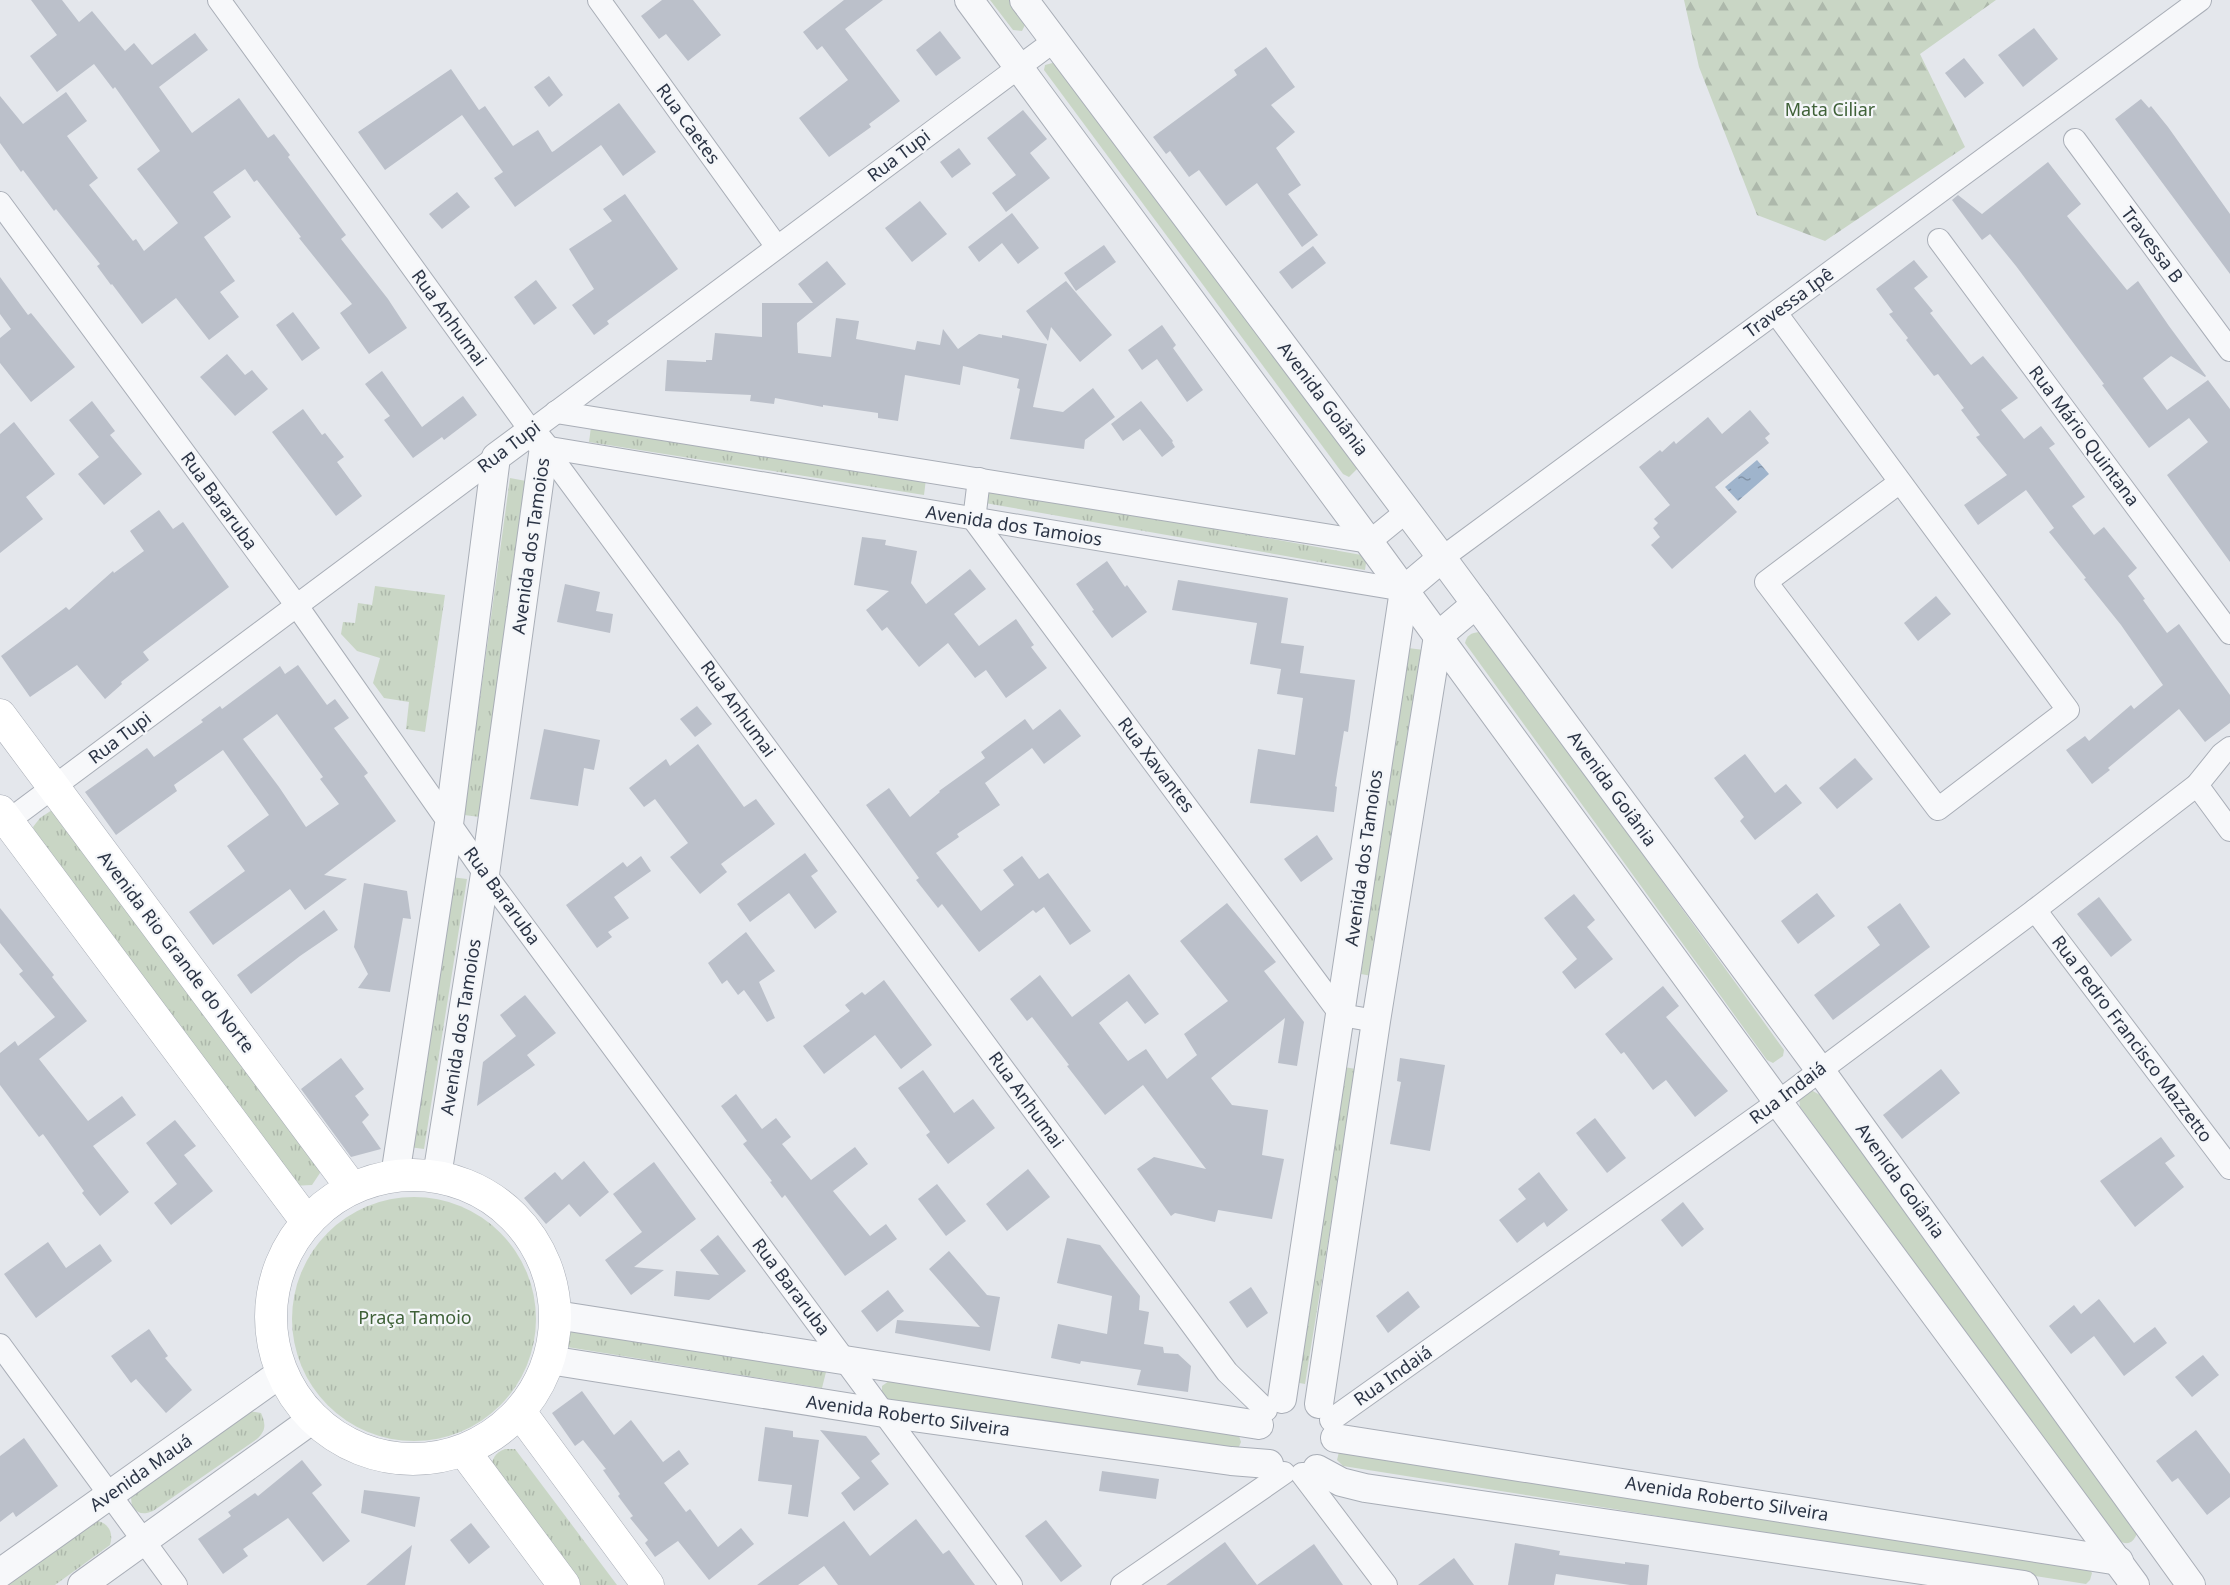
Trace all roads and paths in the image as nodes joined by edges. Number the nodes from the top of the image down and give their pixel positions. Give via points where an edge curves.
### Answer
1 (219, 0) edge
2 (598, 0) edge
3 (969, 0) edge
4 (1024, 0) edge
5 (2200, 0) edge
6 (1054, 41) junction
7 (1018, 67) junction
8 (2074, 140) dead end
9 (0, 202) edge
10 (1939, 240) dead end
11 (777, 247) junction
12 (1776, 313) junction
13 (2230, 350) edge
14 (556, 412) junction
15 (538, 439) junction
16 (496, 457) junction
17 (979, 478) junction
18 (1900, 482) junction
19 (1407, 511) junction
20 (974, 520) junction
21 (1369, 542) junction
22 (1442, 558) junction
23 (1404, 590) junction
24 (1476, 604) junction
25 (297, 606) junction
26 (2230, 633) edge
27 (1438, 636) junction
28 (0, 715) edge
29 (2230, 748) edge
30 (2197, 785) junction
31 (54, 787) junction
32 (3, 820) edge
33 (449, 824) junction
34 (2230, 830) edge
35 (485, 874) junction
36 (2035, 910) junction
37 (1341, 1015) junction
38 (1376, 1021) junction
39 (1820, 1070) junction
40 (1778, 1102) junction
41 (2230, 1168) edge
42 (395, 1176) junction
43 (437, 1176) junction
44 (352, 1188) junction
45 (307, 1222) junction
46 (556, 1315) junction
47 (0, 1345) edge
48 (549, 1360) junction
49 (846, 1361) junction
50 (281, 1373) junction
51 (520, 1412) junction
52 (1269, 1412) junction
53 (884, 1413) junction
54 (313, 1419) junction
55 (1328, 1421) junction
56 (464, 1450) junction
57 (1293, 1470) junction
58 (110, 1495) junction
59 (2155, 1536) junction
60 (143, 1541) junction
61 (2119, 1561) junction
62 (0, 1574) edge
63 (2182, 1582) edge
64 (82, 1585) edge
65 (176, 1585) edge
66 (564, 1585) edge
67 (648, 1585) edge
68 (1011, 1585) edge
69 (1122, 1585) edge
70 (1386, 1585) edge
71 (2024, 1585) edge
72 (2136, 1585) edge

1 - 15 street, Rua Anhumai
2 - 11 street, Rua Caetes
3 - 7 street
4 - 6 street, Avenida Goiânia
5 - 12 street, Travessa Ipê
6 - 7 street, Rua Tupi
6 - 19 street, Avenida Goiânia
7 - 11 street, Rua Tupi
7 - 21 street
8 - 13 street, Travessa B
9 - 25 street, Rua Bararuba
10 - 26 street, Rua Mário Quintana
11 - 14 street, Rua Tupi
12 - 18 street
12 - 22 street, Travessa Ipê
14 - 15 street, Rua Tupi
14 - 17 street
15 - 16 street, Rua Tupi
15 - 20 street, Avenida dos Tamoios
15 - 35 street, Avenida dos Tamoios
15 - 52 street, Rua Anhumai via 1220,1362
16 - 25 street, Rua Tupi
16 - 33 street
17 - 20 street
17 - 21 street
18 - 18 street via 2068,710 1938,809 1766,582
19 - 21 street
19 - 22 street, Avenida Goiânia
20 - 23 street, Avenida dos Tamoios
20 - 37 street, Rua Xavantes
21 - 23 street
22 - 23 street
22 - 24 street, Avenida Goiânia
23 - 27 street
23 - 37 street, Avenida dos Tamoios
24 - 27 street
24 - 39 street, Avenida Goiânia
25 - 31 street, Rua Tupi
25 - 33 street, Rua Bararuba
27 - 38 street, Avenida dos Tamoios
27 - 40 street
28 - 31 main road, Avenida Rio Grande do Norte
29 - 30 street, Rua Indaiá
30 - 34 street
30 - 36 street, Rua Indaiá
31 - 32 street, Rua Tupi
31 - 44 main road, Avenida Rio Grande do Norte
32 - 45 main road
33 - 35 street, Rua Bararuba
33 - 42 street
35 - 43 street, Avenida dos Tamoios
35 - 49 street, Rua Bararuba
36 - 39 street, Rua Indaiá
36 - 41 street, Rua Pedro Francisco Mazzetto
37 - 38 street
37 - 52 street, Avenida dos Tamoios
38 - 55 street, Avenida dos Tamoios
39 - 40 street, Rua Indaiá
39 - 59 street, Avenida Goiânia
40 - 55 street, Rua Indaiá
40 - 61 street
42 - 43 main road
42 - 44 main road
43 - 46 main road via 469,1186 497,1202 522,1224 540,1251 551,1282
44 - 45 main road
45 - 50 main road via 285,1256 273,1294 271,1334
46 - 48 main road
46 - 49 street
47 - 58 street
48 - 51 main road
48 - 53 street, Avenida Roberto Silveira
49 - 52 street
49 - 53 street, Rua Bararuba
50 - 54 main road
50 - 58 street, Avenida Mauá
51 - 56 main road via 485,1441
51 - 67 main road
52 - 55 street via 1301,1397
52 - 57 street via 1258,1446
53 - 57 street, Avenida Roberto Silveira
53 - 68 street, Rua Bararuba
54 - 56 main road via 338,1439 378,1456 433,1459
54 - 60 street
55 - 57 street via 1329,1456
55 - 61 street, Avenida Roberto Silveira
56 - 66 main road
57 - 69 street
57 - 70 street
57 - 71 street, Avenida Roberto Silveira via 1365,1488
58 - 60 street
58 - 62 street, Avenida Mauá
59 - 61 street
59 - 63 street, Avenida Goiânia
60 - 64 street
60 - 65 street
61 - 72 street

